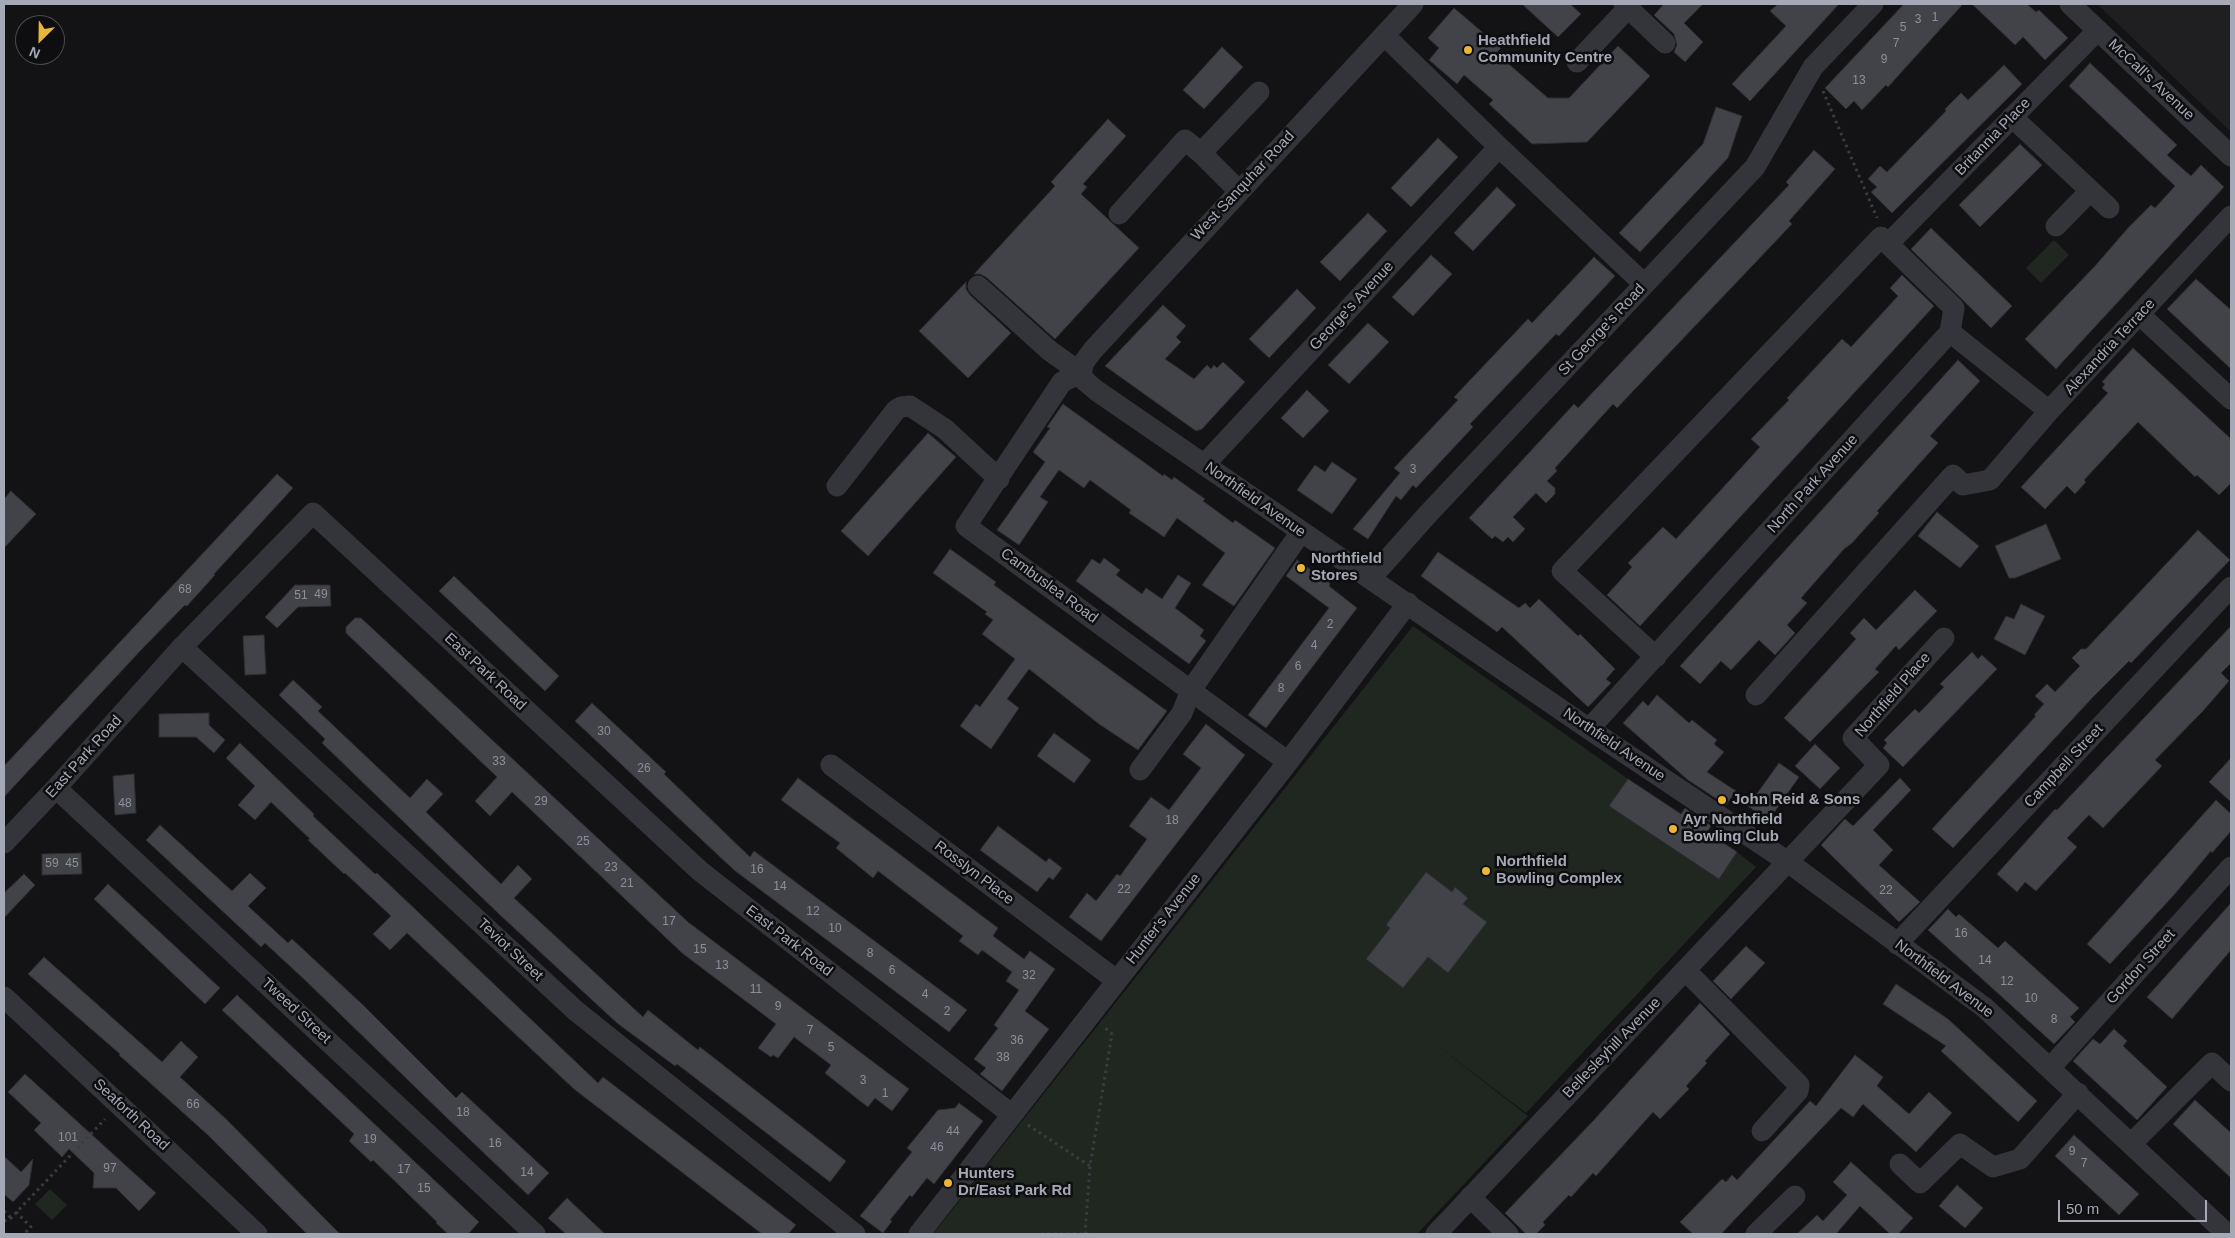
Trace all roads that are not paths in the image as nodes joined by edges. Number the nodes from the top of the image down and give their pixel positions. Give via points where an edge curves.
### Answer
1 (1413, 4) edge
2 (1873, 4) edge
3 (2070, 4) edge
4 (1631, 7) edge
5 (2098, 30) junction
6 (1384, 35) junction
7 (1665, 43) dead end
8 (1577, 62) dead end
9 (1259, 92) dead end
10 (2012, 117) junction
11 (1499, 147) junction
12 (1201, 153) junction
13 (2231, 156) edge
14 (2090, 190) junction
15 (1239, 191) junction
16 (2109, 208) dead end
17 (1119, 214) dead end
18 (2231, 216) edge
19 (2056, 226) dead end
20 (1888, 244) junction
21 (1644, 284) junction
22 (978, 286) dead end
23 (2140, 315) junction
24 (1950, 332) junction
25 (1081, 373) junction
26 (2231, 399) edge
27 (2049, 411) junction
28 (1204, 465) junction
29 (995, 475) junction
30 (837, 486) dead end
31 (1300, 532) junction
32 (1371, 578) junction
33 (2231, 588) edge
34 (1408, 603) junction
35 (1944, 638) dead end
36 (182, 647) junction
37 (1656, 657) junction
38 (1191, 690) junction
39 (1756, 695) dead end
40 (1589, 728) junction
41 (1288, 762) junction
42 (831, 765) dead end
43 (1140, 770) dead end
44 (56, 788) junction
45 (4, 843) edge
46 (1788, 862) junction
47 (2231, 867) edge
48 (1897, 944) junction
49 (1686, 971) junction
50 (1116, 980) junction
51 (4, 997) edge
52 (2050, 1068) junction
53 (2231, 1081) edge
54 (2078, 1093) junction
55 (1011, 1114) junction
56 (1762, 1131) dead end
57 (2132, 1144) junction
58 (1900, 1164) dead end
59 (1795, 1196) dead end
60 (1470, 1197) junction
61 (245, 1230) edge
62 (535, 1234) edge
63 (855, 1234) edge
64 (919, 1234) edge
65 (1436, 1234) edge
66 (1508, 1234) edge
67 (1756, 1234) edge
68 (2228, 1234) edge

1 - 6 street, West Sanquhar Road
2 - 21 street, St George's Road via 1813,67 1755,167
3 - 5 street, McCall's Avenue
4 - 7 street
4 - 8 street
5 - 10 street, Britannia Place
5 - 13 street, McCall's Avenue
6 - 11 street
6 - 15 street, West Sanquhar Road
9 - 12 street
10 - 14 street
10 - 20 street, Britannia Place
11 - 21 street
11 - 28 street, George's Avenue
12 - 15 street
12 - 17 street via 1185,140
14 - 16 street
14 - 19 street
15 - 25 street, West Sanquhar Road via 1092,350
18 - 23 street, Alexandria Terrace
20 - 24 street via 1954,308
20 - 37 street via 1881,237 1562,571
21 - 32 street, St George's Road
22 - 25 street, Northfield Avenue via 1050,351
23 - 26 street
23 - 27 street, Alexandria Terrace
24 - 27 street
24 - 37 street, North Park Avenue
25 - 28 street, Northfield Avenue via 1084,381 1097,391
25 - 29 street, Cambuslea Road via 1062,382
27 - 39 street, Alexandria Terrace via 1990,480 1963,485 1954,475
28 - 31 street, Northfield Avenue
29 - 30 street via 945,429 910,406 901,406
29 - 38 street, Cambuslea Road via 966,526
31 - 32 street, Northfield Avenue
31 - 38 street
32 - 34 street, Northfield Avenue
33 - 48 street, Campbell Street
34 - 40 street, Northfield Avenue
34 - 41 street, Hunter's Avenue
35 - 46 street, Northfield Place via 1853,738 1879,765
36 - 44 street, East Park Road
36 - 55 street, East Park Road via 313,513 700,871
36 - 63 street, Teviot Street via 576,1011
37 - 40 street, North Park Avenue
38 - 41 street, Cambuslea Road
38 - 43 street via 1182,713
40 - 46 street, Northfield Avenue
41 - 50 street, Hunter's Avenue
42 - 50 street, Rosslyn Place
44 - 45 street, East Park Road
44 - 62 street, Tweed Street
46 - 48 street, Northfield Avenue
46 - 49 street, Bellesleyhill Avenue
47 - 52 street, Gordon Street
48 - 52 street, Northfield Avenue via 1986,1008
49 - 56 street via 1799,1085 1798,1091
49 - 60 street, Bellesleyhill Avenue
50 - 55 street, Hunter's Avenue
51 - 61 street, Seaforth Road via 127,1110
52 - 54 street, Northfield Avenue
53 - 57 street via 2212,1063
54 - 57 street, Northfield Avenue
54 - 58 street via 2020,1159 1993,1167 1960,1144 1920,1183
55 - 64 street, Hunter's Avenue
57 - 68 street, Northfield Avenue
59 - 67 street
60 - 65 street, Bellesleyhill Avenue
60 - 66 street

